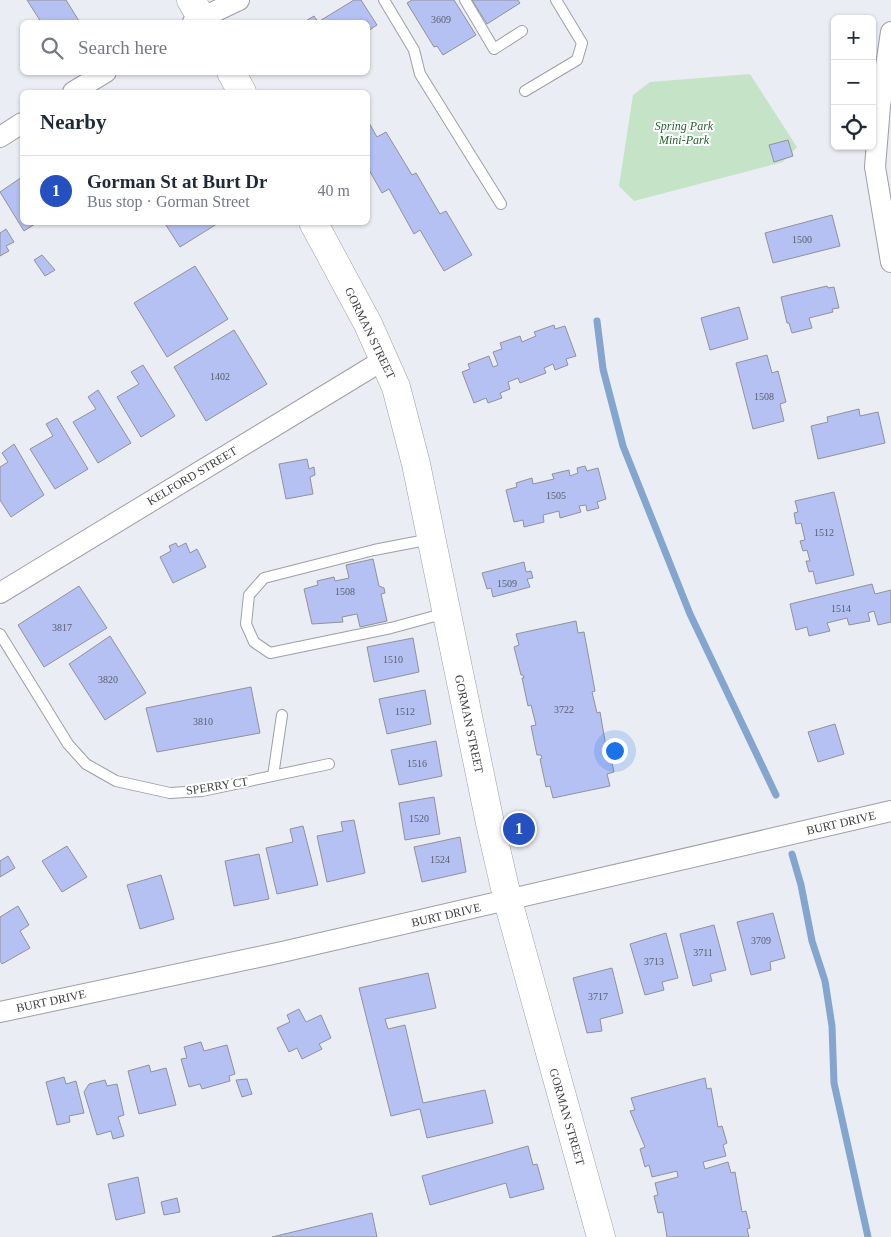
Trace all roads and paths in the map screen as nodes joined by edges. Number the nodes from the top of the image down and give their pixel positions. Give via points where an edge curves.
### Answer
1 (239, 0) edge
2 (384, 0) edge
3 (465, 0) edge
4 (556, 0) edge
5 (197, 16) edge
6 (522, 31) dead end
7 (891, 32) edge
8 (101, 75) edge
9 (233, 75) edge
10 (76, 90) edge
11 (241, 90) edge
12 (524, 90) dead end
13 (20, 124) edge
14 (0, 137) edge
15 (501, 204) dead end
16 (315, 225) edge
17 (891, 262) edge
18 (385, 359) junction
19 (432, 539) junction
20 (0, 593) edge
21 (446, 612) junction
22 (0, 634) edge
23 (282, 715) dead end
24 (330, 764) dead end
25 (273, 776) junction
26 (891, 811) edge
27 (508, 901) junction
28 (0, 1012) edge
29 (600, 1237) edge

1 - 5 street
2 - 15 lane via 414,50 420,74
3 - 6 lane via 494,49
4 - 12 lane via 582,43 577,60
7 - 17 street via 875,168
8 - 10 street
9 - 11 main road
13 - 14 street
16 - 18 main road, GORMAN STREET
18 - 19 main road, GORMAN STREET via 412,447
18 - 20 street, KELFORD STREET
19 - 21 main road, GORMAN STREET
19 - 21 lane via 264,578 249,595 246,624 254,642 270,654 391,628
21 - 27 main road, GORMAN STREET
22 - 25 lane, SPERRY CT via 68,744 86,764 116,781 170,793 202,791
23 - 25 lane
24 - 25 lane, SPERRY CT
26 - 27 street, BURT DRIVE
27 - 28 street, BURT DRIVE
27 - 29 main road, GORMAN STREET

